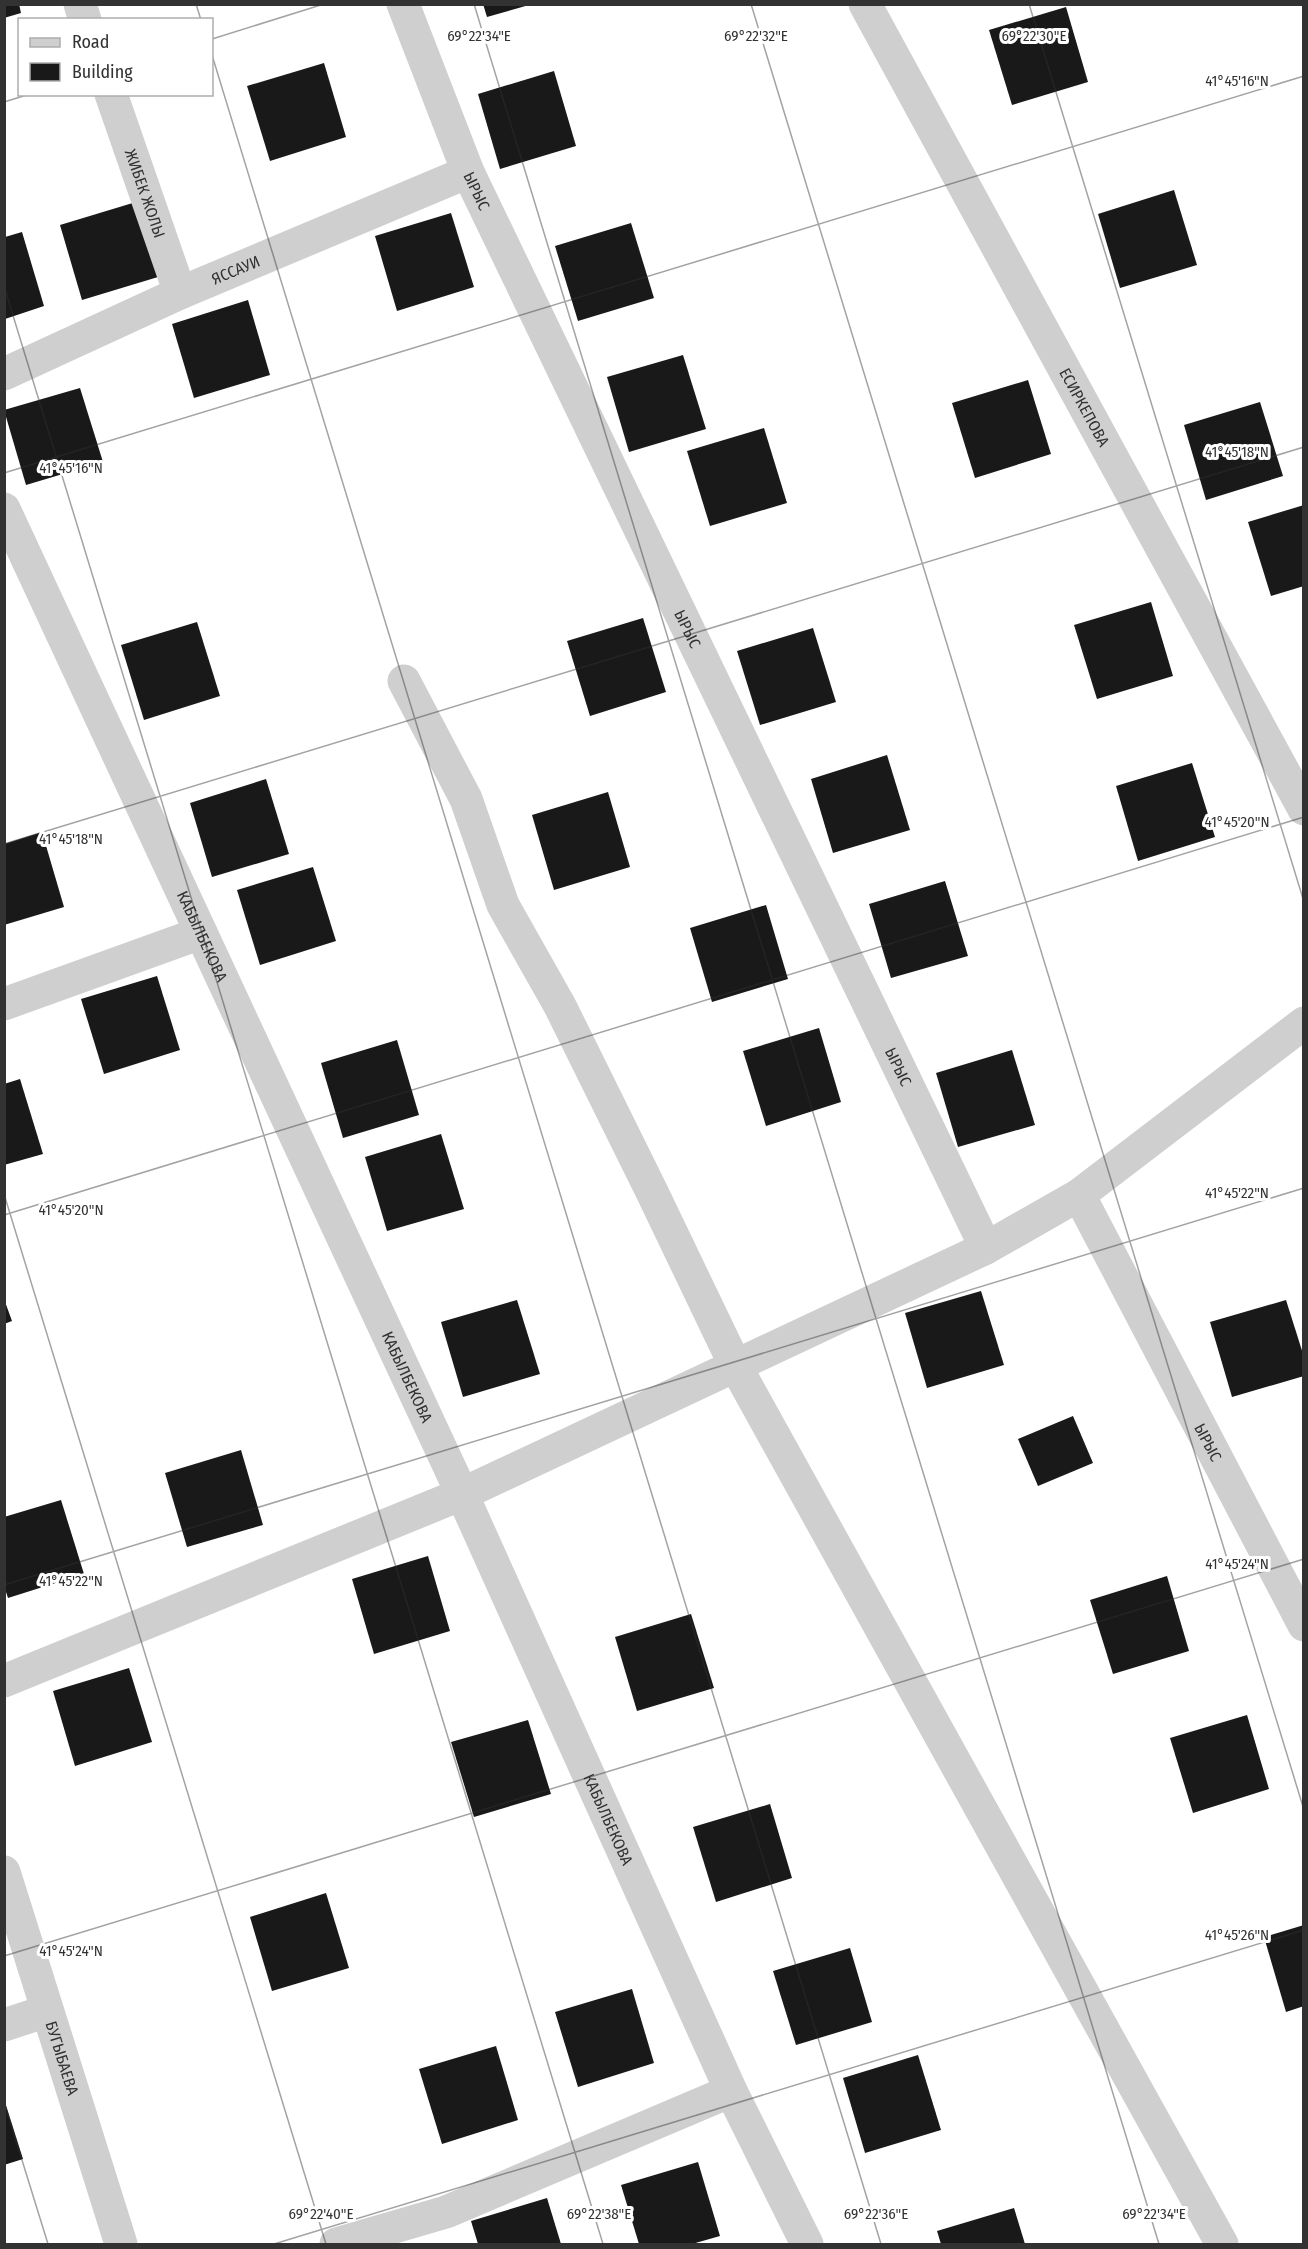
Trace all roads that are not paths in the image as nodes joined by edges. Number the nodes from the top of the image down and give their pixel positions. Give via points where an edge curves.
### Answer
1 (403, 4) edge
2 (865, 4) edge
3 (112, 96) edge
4 (468, 172) junction
5 (180, 293) junction
6 (4, 374) edge
7 (4, 509) edge
8 (404, 681) dead end
9 (1304, 809) edge
10 (201, 933) junction
11 (4, 1004) edge
12 (1304, 1023) edge
13 (1079, 1195) junction
14 (986, 1248) junction
15 (735, 1365) junction
16 (462, 1494) junction
17 (1304, 1625) edge
18 (4, 1681) edge
19 (4, 1872) edge
20 (47, 2011) junction
21 (4, 2025) edge
22 (730, 2091) junction
23 (121, 2244) edge
24 (336, 2244) edge
25 (807, 2244) edge
26 (1222, 2244) edge

1 - 4 street, ЫРЫС
2 - 9 street, ЕСИРКЕПОВА
3 - 5 street, ЖИБЕК ЖОЛЫ
4 - 5 street, ЯССАУИ
4 - 14 street, ЫРЫС
5 - 6 street, ЯССАУИ
7 - 10 street, КАБЫЛБЕКОВА
8 - 15 street via 466,800 503,905 565,1016
10 - 11 street
10 - 16 street, КАБЫЛБЕКОВА
12 - 13 street
13 - 14 street
13 - 17 street, ЫРЫС
14 - 15 street
15 - 16 street
15 - 26 street
16 - 18 street
16 - 22 street, КАБЫЛБЕКОВА
19 - 20 street, БУГЫБАЕВА
20 - 21 street
20 - 23 street, БУГЫБАЕВА
22 - 24 street via 446,2212
22 - 25 street, КАБЫЛБЕКОВА

